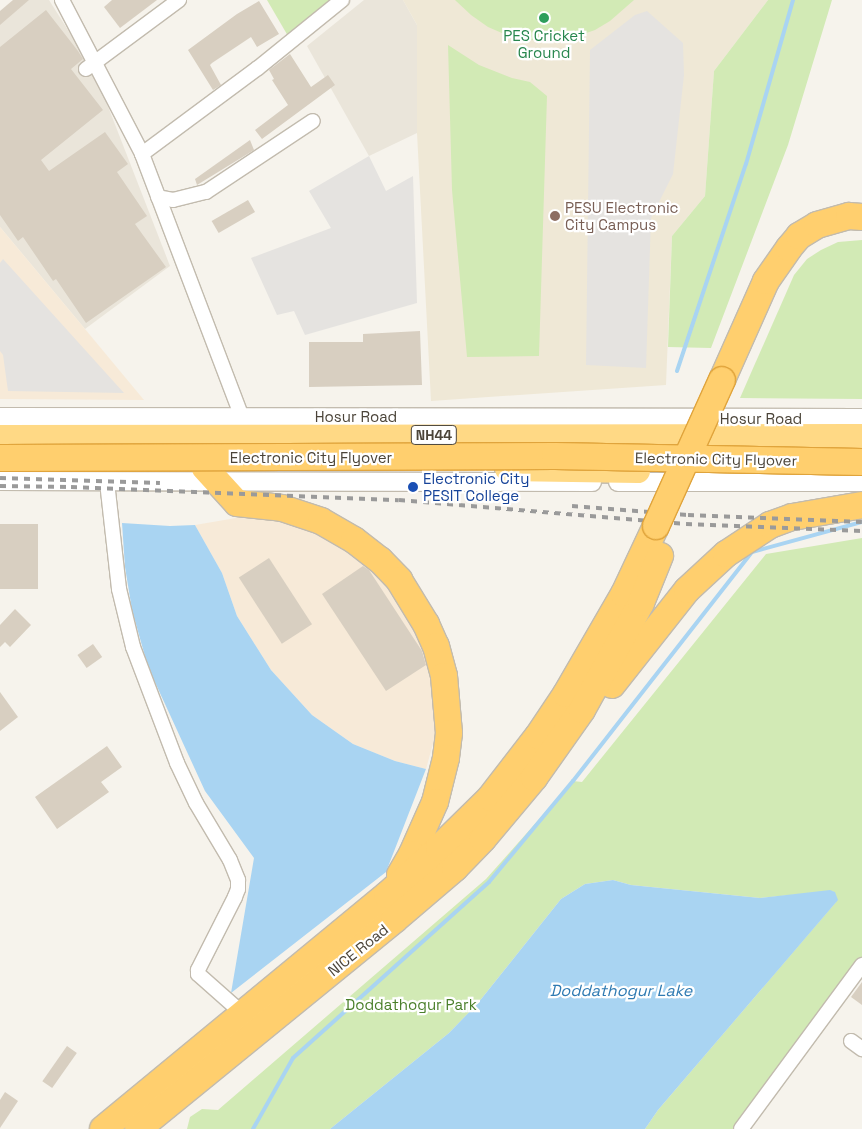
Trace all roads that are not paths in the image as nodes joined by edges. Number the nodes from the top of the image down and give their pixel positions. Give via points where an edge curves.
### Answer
1 (62, 0) edge
2 (179, 0) edge
3 (342, 0) edge
4 (90, 66) junction
5 (313, 121) dead end
6 (142, 154) junction
7 (158, 197) junction
8 (862, 217) edge
9 (862, 231) edge
10 (729, 382) junction
11 (0, 417) edge
12 (242, 417) junction
13 (862, 418) edge
14 (862, 436) edge
15 (0, 437) edge
16 (0, 444) edge
17 (862, 449) edge
18 (0, 458) edge
19 (862, 462) edge
20 (0, 468) edge
21 (862, 474) edge
22 (211, 475) junction
23 (0, 481) edge
24 (107, 482) junction
25 (862, 482) edge
26 (862, 505) edge
27 (664, 527) junction
28 (555, 749) junction
29 (387, 895) junction
30 (862, 965) edge
31 (243, 1014) junction
32 (102, 1129) edge
33 (138, 1129) edge
34 (741, 1129) edge

1 - 4 street
2 - 4 street
3 - 6 street via 258,68
4 - 6 street
5 - 7 street via 206,192 173,200
6 - 7 street
7 - 12 street
8 - 10 highway via 848,216 817,226 799,236 788,248 766,281
9 - 10 highway via 821,240 804,250 791,264
10 - 27 highway, bridge
11 - 12 street, Hosur Road
12 - 13 street, Hosur Road
14 - 15 highway, Hosur Road / NH44
16 - 17 highway, Electronic City Flyover
18 - 19 highway, Electronic City Flyover, bridge via 555,456
20 - 22 highway, NH44
21 - 22 highway, NH44 via 453,468
22 - 24 street
22 - 25 street
22 - 29 highway via 237,503 282,508 322,521 354,540 399,580 436,646 448,704 446,758 425,826
23 - 24 street
24 - 31 street via 118,590 133,647 176,763 238,880 235,897 198,974
26 - 28 highway via 792,517 770,525 726,554 687,590 581,728
27 - 28 highway via 641,603 582,710
27 - 29 highway, NICE Road via 597,643 538,736 490,798
28 - 33 highway, NICE Road via 507,812 455,868
29 - 31 highway, NICE Road
30 - 34 street
31 - 32 highway, NICE Road

